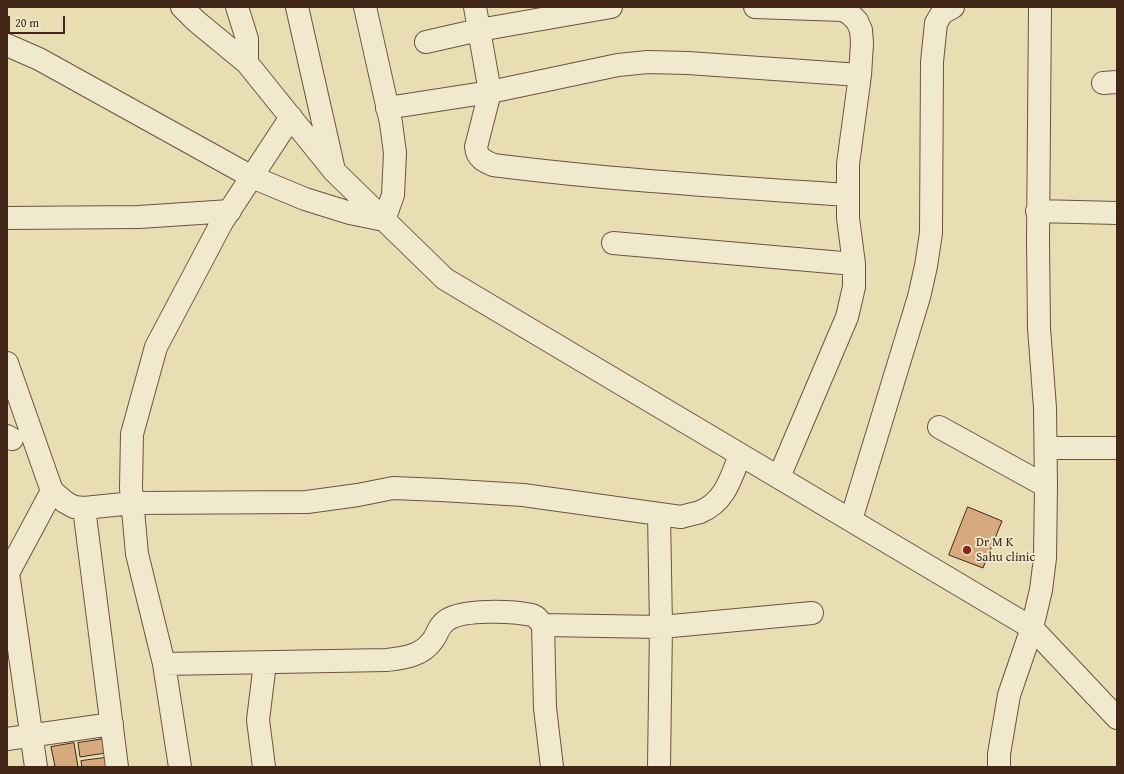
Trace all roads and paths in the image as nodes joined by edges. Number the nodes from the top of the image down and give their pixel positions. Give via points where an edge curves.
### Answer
1 (182, 7) edge
2 (237, 7) edge
3 (296, 7) edge
4 (365, 7) edge
5 (475, 7) edge
6 (611, 7) edge
7 (755, 7) edge
8 (953, 7) edge
9 (1040, 7) edge
10 (843, 9) edge
11 (479, 30) junction
12 (426, 42) dead end
13 (7, 45) edge
14 (247, 63) junction
15 (860, 75) junction
16 (490, 92) junction
17 (387, 108) junction
18 (291, 118) junction
19 (334, 171) junction
20 (252, 177) junction
21 (848, 195) junction
22 (230, 211) junction
23 (1038, 211) junction
24 (1117, 213) edge
25 (7, 218) edge
26 (384, 220) junction
27 (613, 243) dead end
28 (854, 264) junction
29 (7, 362) edge
30 (939, 427) dead end
31 (1046, 448) junction
32 (1117, 448) edge
33 (740, 455) junction
34 (778, 477) junction
35 (1046, 486) junction
36 (52, 491) junction
37 (132, 503) junction
38 (84, 508) junction
39 (659, 514) junction
40 (851, 520) junction
41 (7, 574) edge
42 (812, 613) dead end
43 (543, 625) junction
44 (661, 627) junction
45 (1032, 628) junction
46 (265, 663) junction
47 (164, 664) junction
48 (1117, 718) edge
49 (112, 724) junction
50 (32, 735) junction
51 (7, 739) edge
52 (659, 765) dead end
53 (36, 767) edge
54 (117, 767) edge
55 (180, 767) edge
56 (264, 767) edge
57 (552, 767) edge
58 (999, 767) edge

1 - 14 street
2 - 14 street via 247,39
3 - 19 street
4 - 17 street
5 - 11 street
6 - 11 street
7 - 10 street
8 - 40 street via 942,13 936,23 932,62 931,233 926,266 919,297
9 - 23 street
10 - 15 street via 857,21 861,30
11 - 12 street
11 - 16 street
13 - 20 street
14 - 18 street
15 - 16 street via 648,62 618,65
15 - 21 street via 848,164
16 - 17 street
16 - 21 street via 476,147 480,158 493,165 632,180
17 - 26 street via 395,153 395,172 393,195
18 - 19 street
18 - 20 street
19 - 26 street
20 - 22 street
20 - 26 street via 305,199
21 - 28 street
22 - 25 street via 139,217
22 - 37 street via 156,347 132,434
23 - 24 street
23 - 31 street via 1039,328
26 - 33 street via 444,279
27 - 28 street
28 - 34 street via 854,287 847,317
29 - 36 street
30 - 35 street
31 - 32 street
31 - 35 street
33 - 34 street
33 - 39 street via 726,491 715,504 700,512 681,516
34 - 40 street
35 - 45 street via 1045,558
36 - 38 street via 65,502
36 - 41 street
37 - 38 street
37 - 39 street via 307,502 393,488 523,495
37 - 47 street via 137,554
38 - 49 street
39 - 44 street
40 - 45 street
41 - 50 street
42 - 44 street
43 - 44 street
43 - 46 street via 532,615 473,612 456,615 446,621 438,628 434,639 427,647 418,654 401,659
43 - 57 street via 545,708
44 - 52 street
45 - 48 street
45 - 58 street via 1009,695
46 - 47 street
46 - 56 street via 258,720
47 - 55 street
49 - 50 street
49 - 54 street
50 - 51 street
50 - 53 street

